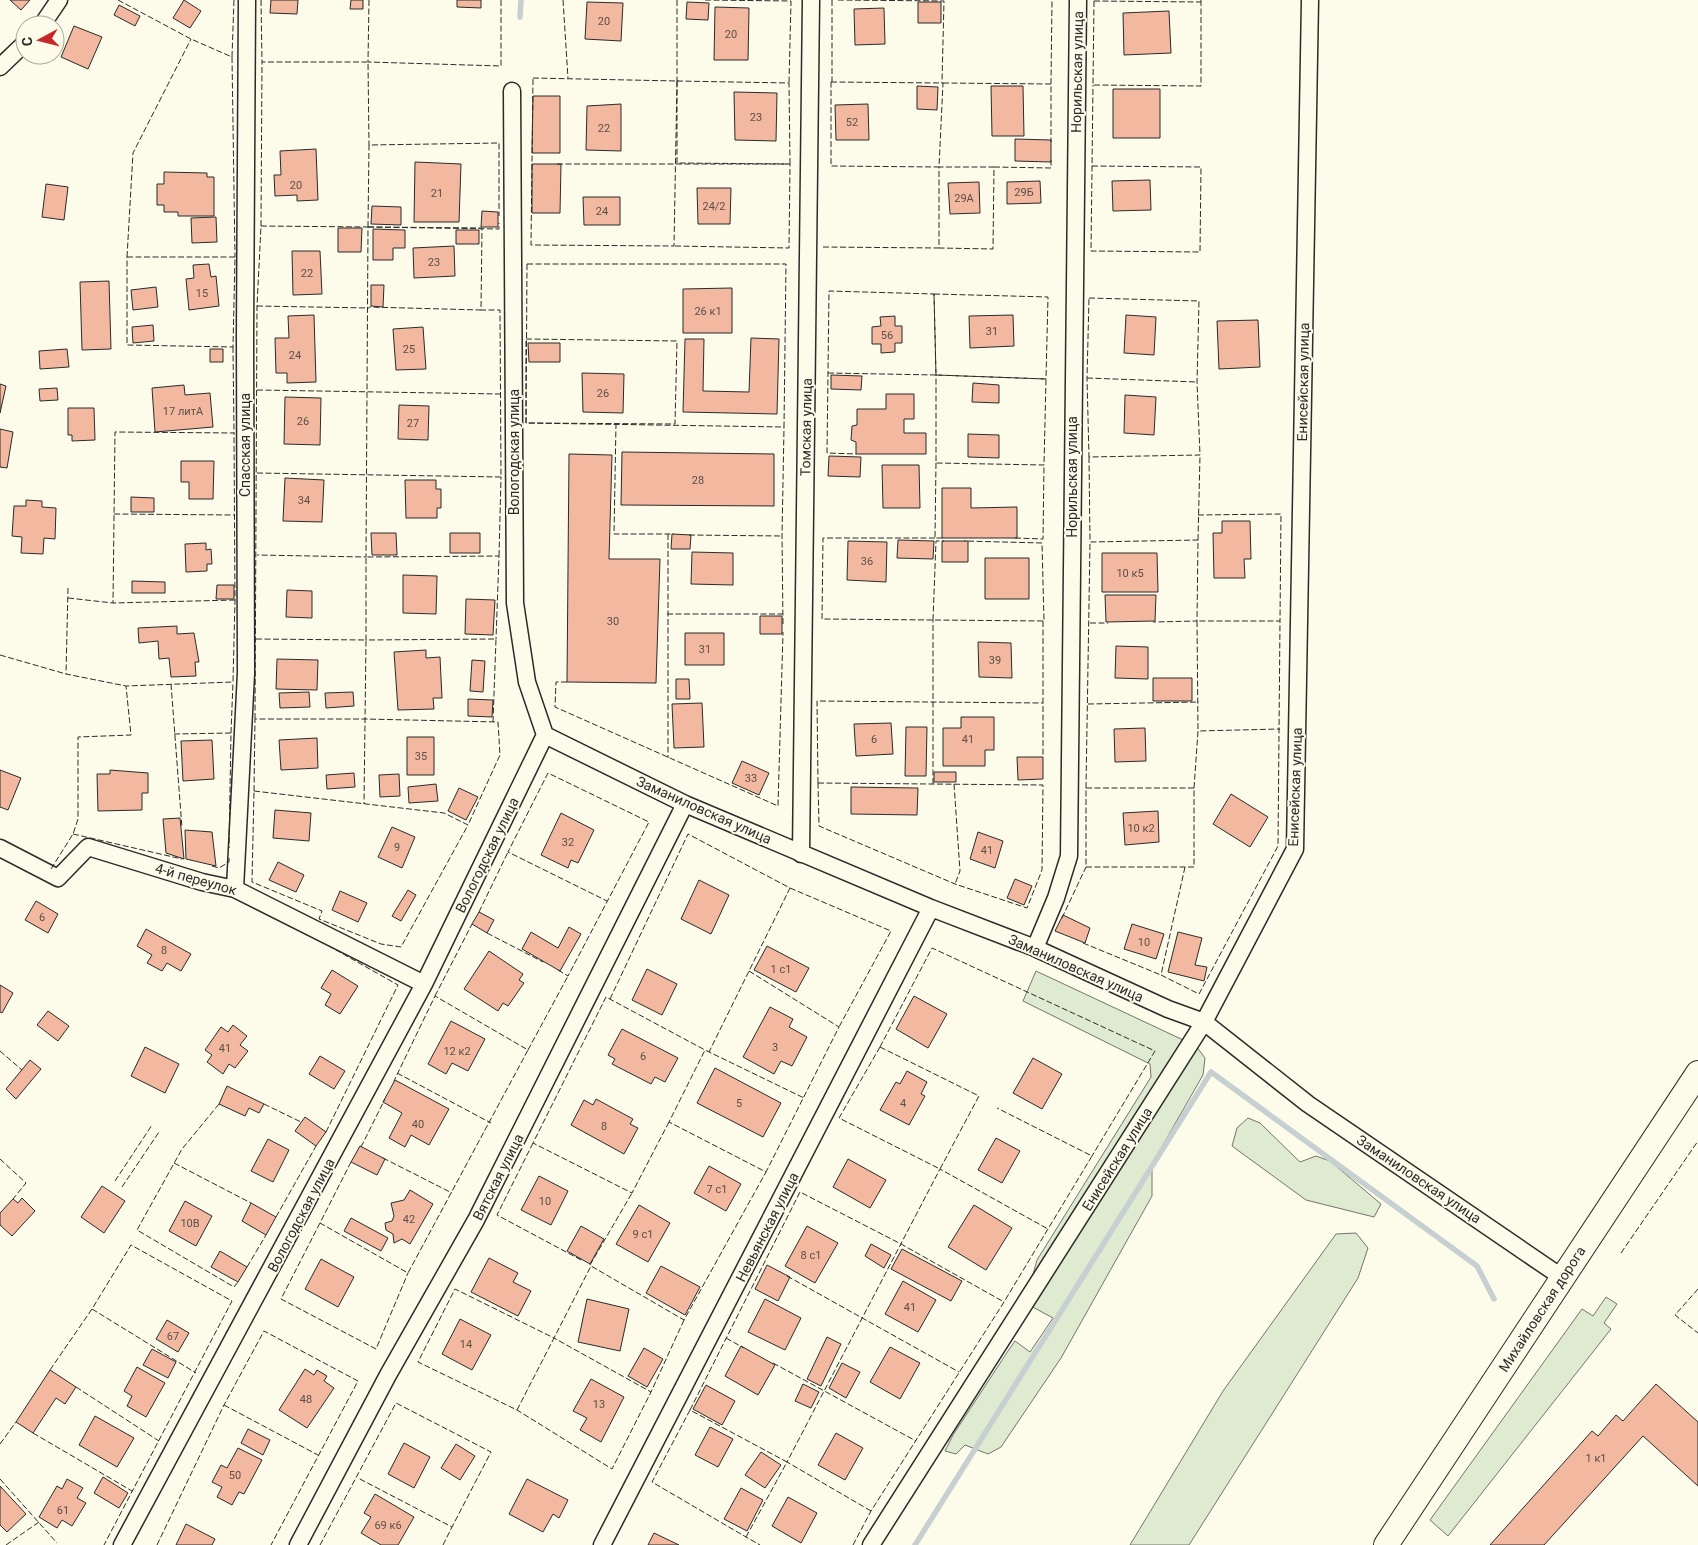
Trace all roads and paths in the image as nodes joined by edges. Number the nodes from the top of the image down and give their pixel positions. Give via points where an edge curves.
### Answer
1 (59, 0) edge
2 (247, 0) edge
3 (811, 0) edge
4 (1078, 0) edge
5 (1310, 0) edge
6 (49, 15) edge
7 (15, 53) edge
8 (0, 67) edge
9 (512, 91) dead end
10 (545, 736) junction
11 (685, 804) junction
12 (0, 848) edge
13 (801, 854) junction
14 (235, 889) junction
15 (931, 908) junction
16 (1035, 948) junction
17 (424, 984) junction
18 (1204, 1022) junction
19 (1698, 1073) edge
20 (1564, 1278) junction
21 (122, 1545) edge
22 (298, 1545) edge
23 (602, 1545) edge
24 (871, 1545) edge
25 (1386, 1545) edge

1 - 6 street
2 - 14 street, Спасская улица via 246,673
3 - 13 street, Томская улица
4 - 16 street, Норильская улица via 1069,856
5 - 18 street, Енисейская улица via 1295,849
7 - 8 street
9 - 10 street, Вологодская улица via 515,603 527,682
10 - 11 street, Заманиловская улица
10 - 17 street, Вологодская улица
11 - 13 street, Заманиловская улица
11 - 22 street, Вятская улица via 476,1220 388,1375
12 - 14 street, 4-й переулок via 58,878 88,847
13 - 15 street, Заманиловская улица
14 - 17 street, 4-й переулок
15 - 16 street, Заманиловская улица
15 - 23 street, Невьянская улица
16 - 18 street, Заманиловская улица via 1168,1009
17 - 21 street, Вологодская улица
18 - 20 street, Заманиловская улица via 1308,1104
18 - 24 street, Енисейская улица
19 - 20 street, Михайловская дорога
20 - 25 street, Михайловская дорога

